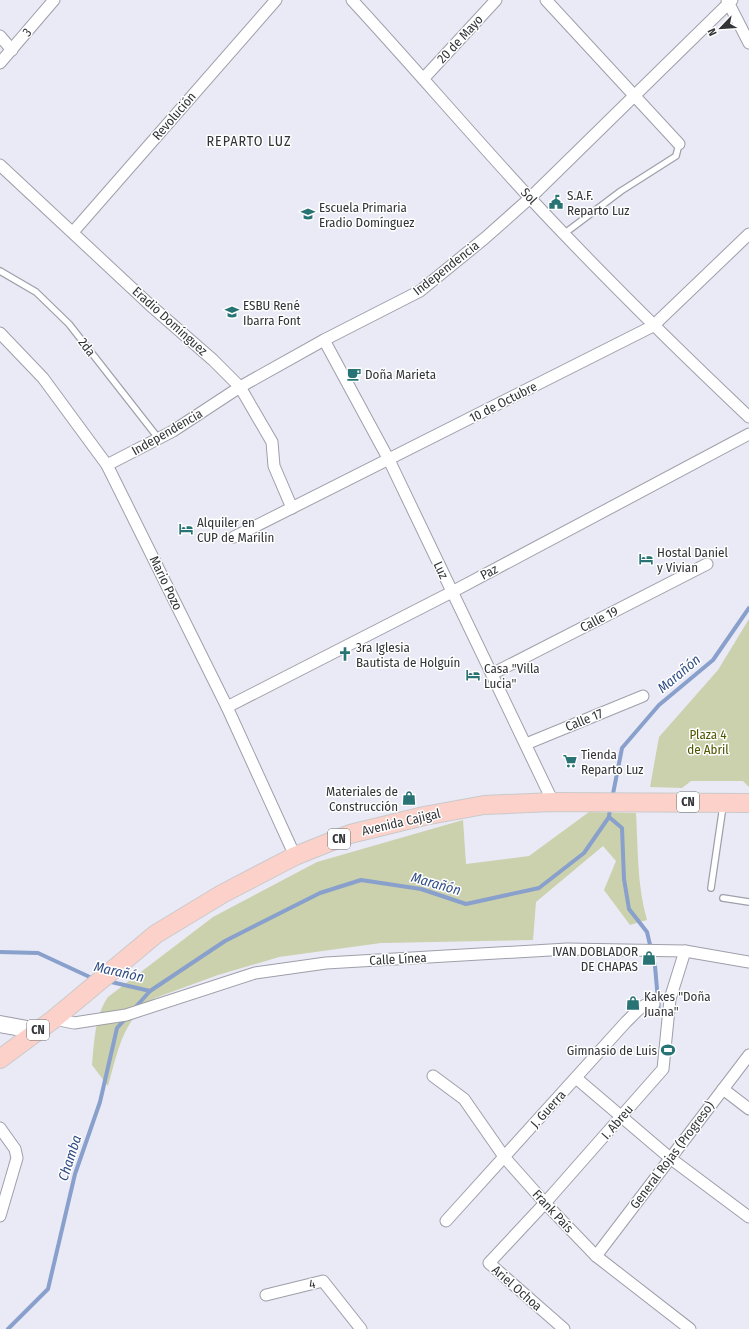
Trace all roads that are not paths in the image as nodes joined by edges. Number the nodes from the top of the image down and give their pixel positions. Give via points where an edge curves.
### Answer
1 (276, 0) edge
2 (352, 0) edge
3 (496, 0) edge
4 (546, 0) edge
5 (729, 1) edge
6 (49, 2) edge
7 (0, 36) edge
8 (749, 43) edge
9 (12, 50) junction
10 (0, 63) edge
11 (424, 78) junction
12 (634, 96) junction
13 (679, 144) joint
14 (0, 165) edge
15 (530, 198) junction
16 (73, 232) junction
17 (565, 233) junction
18 (749, 234) edge
19 (0, 271) edge
20 (653, 326) junction
21 (0, 333) edge
22 (324, 340) junction
23 (240, 387) junction
24 (749, 417) edge
25 (749, 434) edge
26 (159, 439) junction
27 (389, 460) junction
28 (107, 465) junction
29 (292, 508) junction
30 (234, 537) dead end
31 (707, 564) dead end
32 (452, 592) junction
33 (492, 674) junction
34 (643, 696) dead end
35 (227, 707) junction
36 (526, 744) junction
37 (723, 801) junction
38 (553, 802) junction
39 (749, 803) edge
40 (295, 856) junction
41 (711, 888) dead end
42 (723, 898) dead end
43 (749, 902) edge
44 (685, 951) junction
45 (749, 962) edge
46 (654, 1004) dead end
47 (54, 1019) junction
48 (0, 1024) edge
49 (38, 1031) junction
50 (749, 1055) edge
51 (0, 1059) edge
52 (433, 1076) dead end
53 (576, 1078) junction
54 (723, 1089) junction
55 (749, 1109) edge
56 (621, 1117) junction
57 (0, 1128) edge
58 (505, 1158) junction
59 (670, 1158) junction
60 (545, 1204) junction
61 (0, 1216) edge
62 (749, 1217) edge
63 (446, 1221) dead end
64 (596, 1256) junction
65 (489, 1263) joint
66 (266, 1295) dead end
67 (362, 1329) edge
68 (564, 1329) edge
69 (690, 1329) edge

1 - 16 street, Revolución
2 - 11 street, Sol
3 - 11 street, 20 de Mayo
4 - 12 street
5 - 8 street
5 - 12 street, Independencia
6 - 9 street, 3
7 - 9 street
9 - 10 street, 3
11 - 15 street, Sol
12 - 13 street
12 - 15 street, Independencia
13 - 17 lane via 676,156 621,190
14 - 16 street, Eradio Domínguez
15 - 17 street, Sol
15 - 22 street, Independencia via 420,291
16 - 23 street, Eradio Domínguez
17 - 20 street, Sol
18 - 20 street, 10 de Octubre
19 - 26 lane, 2da via 36,292 69,324
20 - 24 street, Sol
20 - 27 street, 10 de Octubre
21 - 28 street, Mario Pozo via 43,378
22 - 23 street, Independencia
22 - 27 street, Luz
23 - 26 street, Independencia
23 - 29 street, Eradio Domínguez via 272,442 274,466
25 - 32 street, Paz
26 - 28 street, Independencia
27 - 29 street, 10 de Octubre
27 - 32 street, Luz
28 - 35 street, Mario Pozo
29 - 30 street, 10 de Octubre
31 - 33 street, Calle 19
32 - 33 street, Luz
32 - 35 street, Paz
33 - 36 street, Luz
34 - 36 street, Calle 17
35 - 40 street, Mario Pozo
36 - 38 street, Luz
37 - 38 main road, Avenida Cajigal / CN
37 - 39 main road, Avenida Cajigal / CN
37 - 41 lane
38 - 40 main road, Avenida Cajigal / CN via 484,805 424,816 350,834
40 - 47 main road, Avenida Cajigal / CN via 222,894 163,930
42 - 43 lane
44 - 45 street, Calle Línea
44 - 47 street, Calle Línea via 567,949 326,963 255,973 126,1015 74,1023
44 - 56 street, I. Abreu via 670,999 663,1069
46 - 53 street, J. Guerra via 642,1006
47 - 49 main road, Avenida Cajigal / CN
48 - 49 street
49 - 51 main road, Avenida Cajigal / CN
50 - 54 street, General Rojas (Progreso)
52 - 58 street, Frank País via 464,1099
53 - 56 street
53 - 58 street, J. Guerra
54 - 55 street
54 - 59 street, General Rojas (Progreso)
56 - 59 street
56 - 60 street, I. Abreu
57 - 61 street via 15,1149 17,1158
58 - 60 street, Frank País
58 - 63 street, J. Guerra
59 - 62 street
59 - 64 street, General Rojas (Progreso)
60 - 64 street, Frank País
60 - 65 street, I. Abreu
64 - 69 street, Frank País
65 - 68 street, Ariel Ochoa
66 - 67 street, 4 via 322,1281

